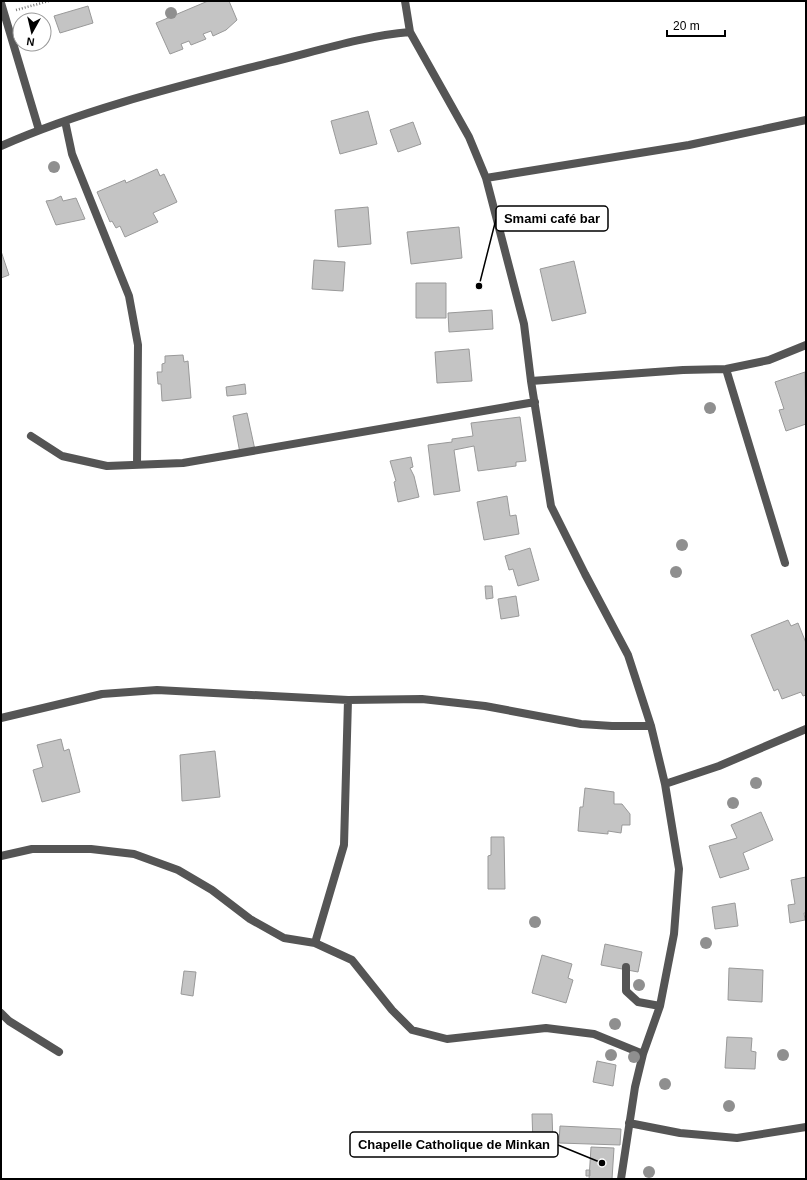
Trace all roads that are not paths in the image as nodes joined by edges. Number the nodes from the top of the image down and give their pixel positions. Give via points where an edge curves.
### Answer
1 (406, 1) edge
2 (1, 3) edge
3 (410, 32) junction
4 (65, 120) junction
5 (806, 120) edge
6 (39, 130) junction
7 (1, 146) edge
8 (486, 178) junction
9 (806, 345) edge
10 (726, 369) junction
11 (531, 381) junction
12 (535, 402) junction
13 (32, 436) dead end
14 (137, 466) junction
15 (785, 563) dead end
16 (348, 700) junction
17 (1, 718) edge
18 (651, 726) junction
19 (806, 729) edge
20 (665, 784) junction
21 (1, 856) edge
22 (315, 943) junction
23 (626, 967) dead end
24 (660, 1006) junction
25 (1, 1013) edge
26 (59, 1052) dead end
27 (643, 1054) junction
28 (629, 1123) junction
29 (806, 1127) edge
30 (621, 1179) edge

1 - 3 street
2 - 6 street
3 - 4 street via 336,46 233,72
3 - 8 street via 470,137
4 - 6 street
4 - 14 street via 72,154 129,296 138,346
5 - 8 street via 689,145
6 - 7 street
8 - 11 street via 524,324
9 - 10 street via 769,360
10 - 11 street
10 - 15 street
11 - 12 street
12 - 14 street via 183,463
12 - 18 street via 552,506 628,655
13 - 14 street via 62,456 107,466
16 - 17 street via 157,690 102,694
16 - 18 street via 422,699 485,706 581,724
16 - 22 street via 344,845
18 - 20 street
19 - 20 street via 719,766
20 - 24 street via 678,869 674,934
21 - 22 street via 32,849 91,849 134,854 178,870 212,890 250,919 284,938
22 - 27 street via 352,960 392,1010 412,1030 447,1039 546,1028 594,1034
23 - 24 street via 626,991 638,1002
24 - 27 street
25 - 26 street
27 - 28 street
28 - 29 street via 680,1133 736,1138
28 - 30 street

